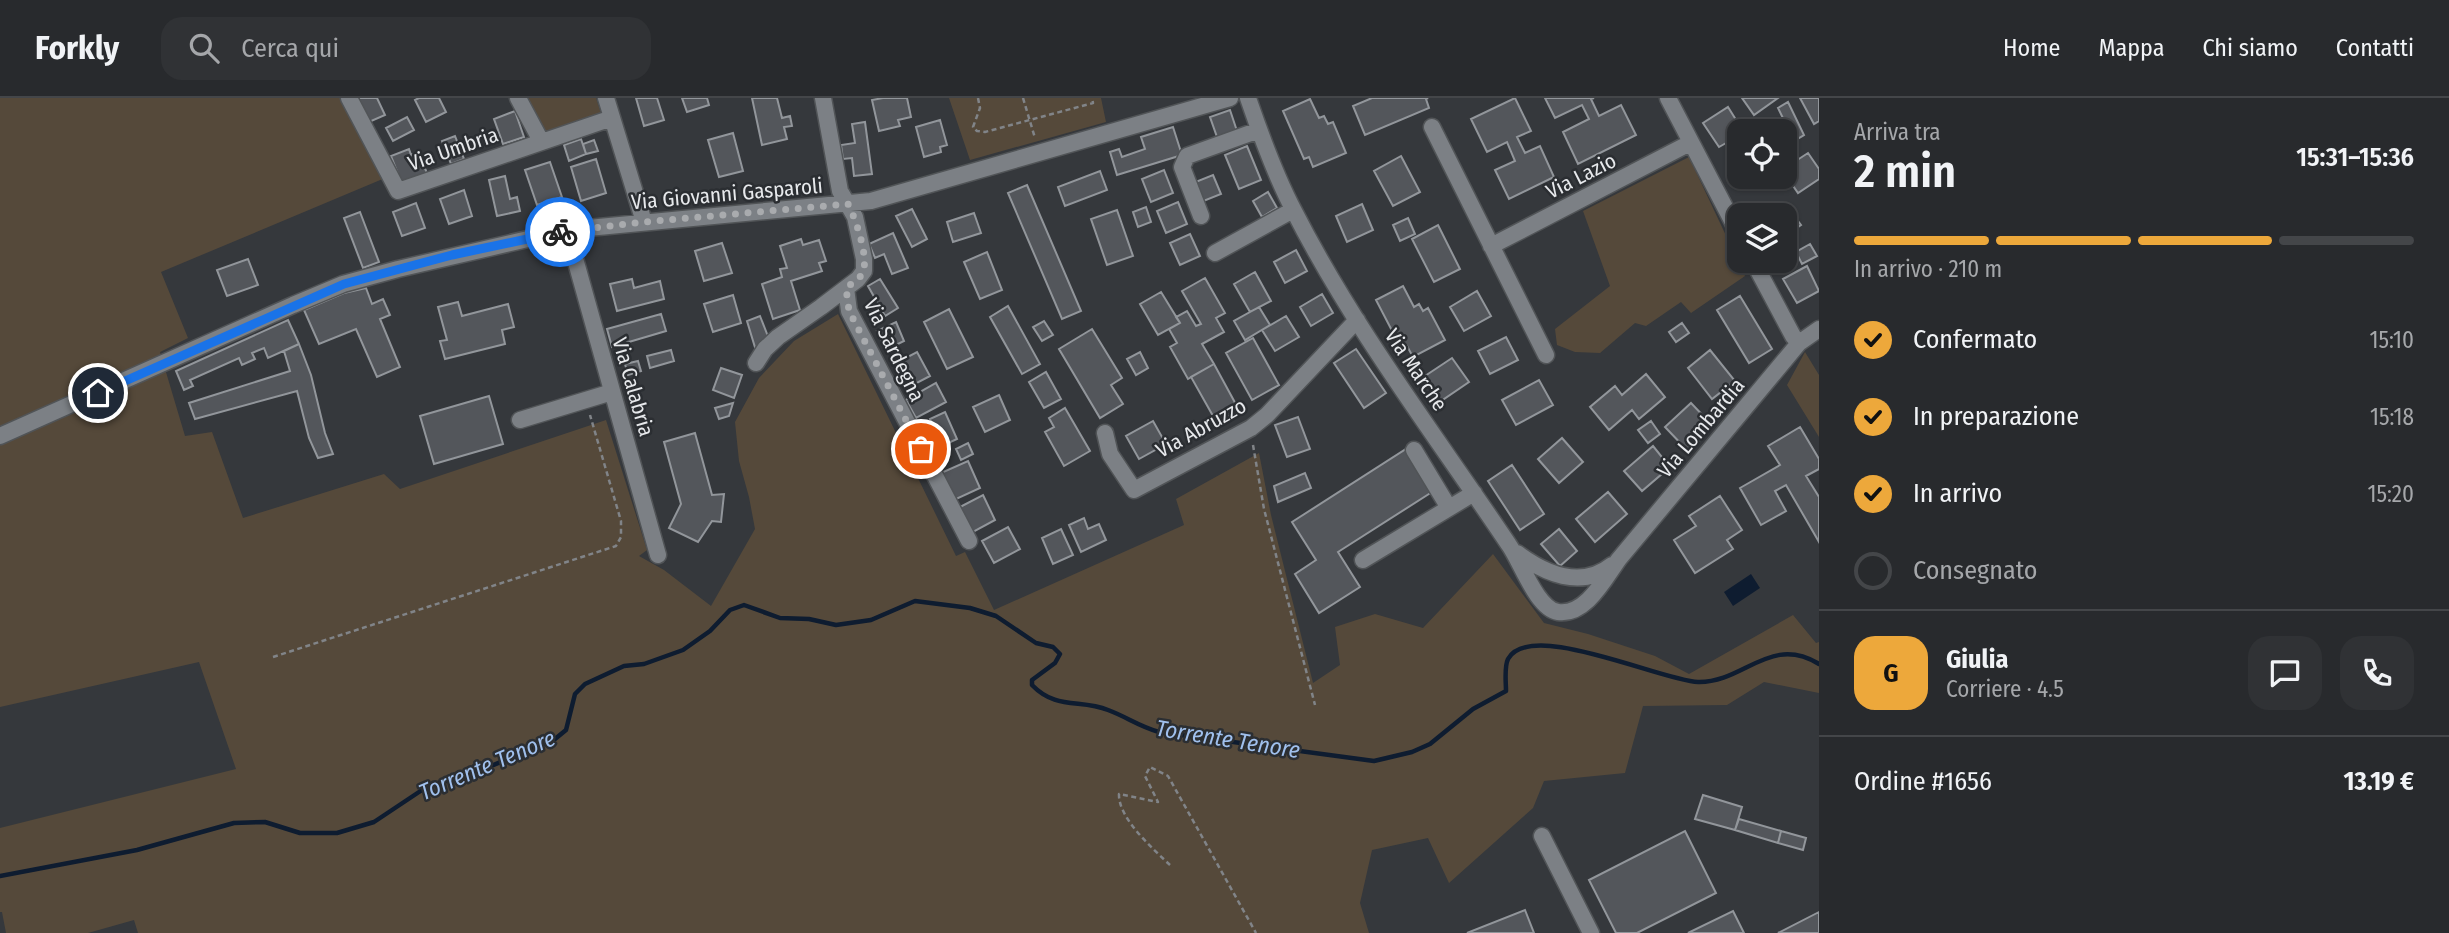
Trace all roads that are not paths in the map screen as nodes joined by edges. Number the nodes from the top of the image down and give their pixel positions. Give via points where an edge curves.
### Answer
1 (349, 98) edge
2 (519, 98) edge
3 (606, 98) edge
4 (823, 98) edge
5 (1228, 98) edge
6 (1248, 98) edge
7 (1668, 98) edge
8 (612, 118) junction
9 (1432, 127) dead end
10 (1259, 130) junction
11 (541, 141) junction
12 (1690, 144) junction
13 (848, 204) junction
14 (1293, 210) junction
15 (1727, 212) edge
16 (1201, 216) dead end
17 (644, 222) junction
18 (567, 230) junction
19 (1491, 246) junction
20 (1214, 253) dead end
21 (1759, 273) edge
22 (846, 288) junction
23 (1357, 320) junction
24 (1819, 329) edge
25 (1800, 344) junction
26 (1546, 355) dead end
27 (756, 363) dead end
28 (612, 392) junction
29 (520, 420) dead end
30 (1105, 433) dead end
31 (0, 436) edge
32 (1414, 450) dead end
33 (1474, 493) junction
34 (1449, 508) junction
35 (969, 541) dead end
36 (1512, 550) junction
37 (657, 555) dead end
38 (1619, 559) junction
39 (1363, 560) dead end
40 (1542, 836) dead end
41 (1591, 933) edge

1 - 11 street, Via Umbria via 398,191
2 - 11 street
3 - 8 street
4 - 13 street via 840,191
5 - 13 street, Via Giovanni Gasparoli
6 - 10 street, Via Marche
7 - 12 street
8 - 11 street, Via Umbria
8 - 17 street
9 - 19 street
10 - 14 street, Via Marche
10 - 16 street via 1187,156 1182,167
12 - 15 street
12 - 19 street, Via Lazio
13 - 17 street, Via Giovanni Gasparoli
13 - 22 street, Via Sardegna via 855,217 864,271
14 - 20 street
14 - 23 street, Via Marche
17 - 18 street, Via Giovanni Gasparoli
18 - 28 street, Via Calabria
18 - 31 street, Via Giovanni Gasparoli via 344,284
19 - 26 street
21 - 25 street
22 - 27 street, Via Sardegna via 778,337
22 - 35 street, Via Sardegna via 849,311
23 - 30 street, Via Abruzzo via 1251,428 1134,489 1110,454
23 - 33 street, Via Marche
24 - 25 street, Via Lombardia
25 - 38 street, Via Lombardia
28 - 29 street
28 - 37 street, Via Calabria
32 - 34 street
33 - 34 street
33 - 36 street, Via Marche
34 - 39 street
36 - 38 street, Via Marche via 1535,566 1571,578 1606,570
36 - 38 street, Via Marche via 1539,598 1557,612 1569,612 1587,601
40 - 41 street

